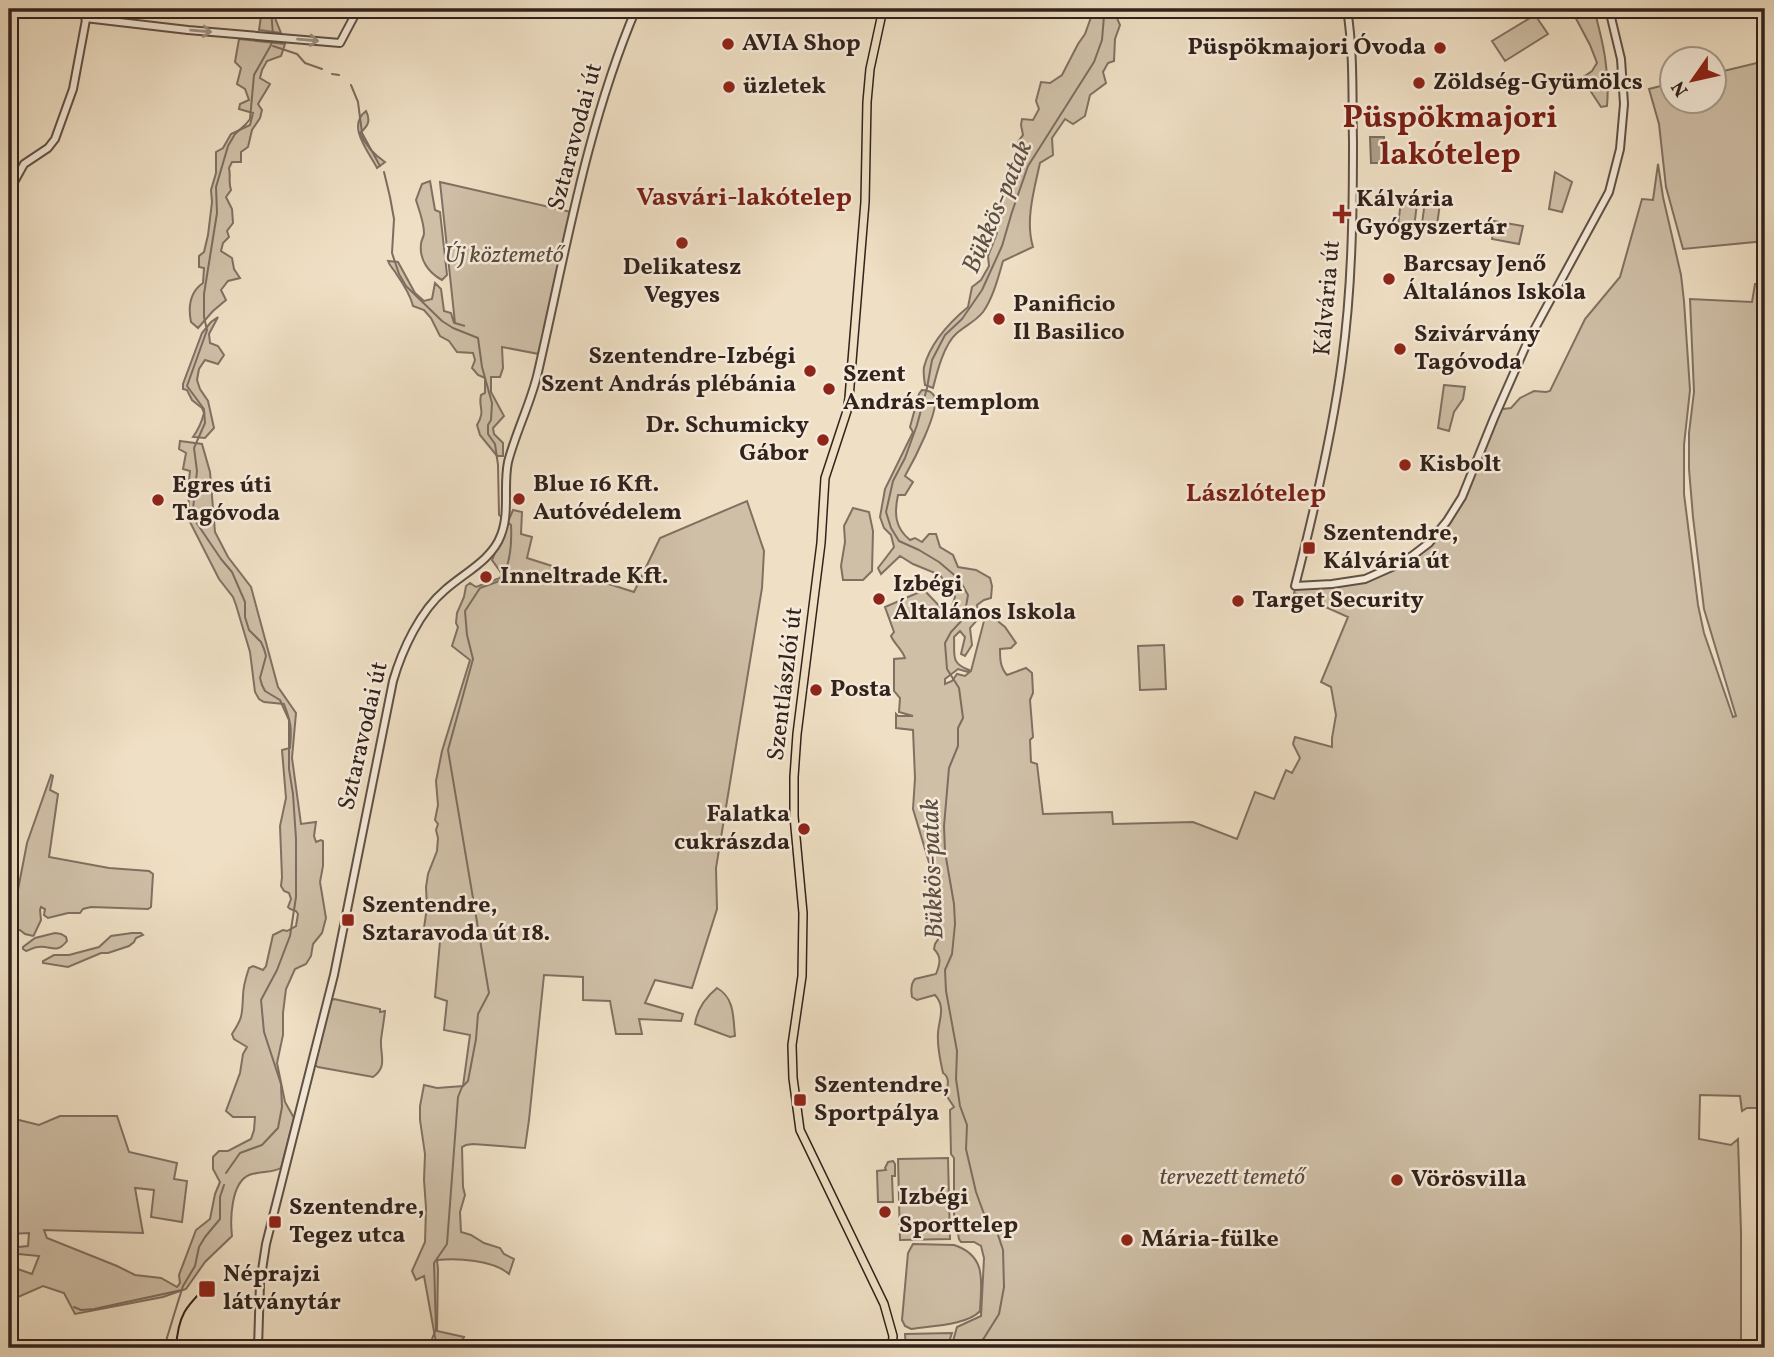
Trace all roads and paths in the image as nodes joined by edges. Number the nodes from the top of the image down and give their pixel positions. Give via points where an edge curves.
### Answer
1 (88, 9) edge
2 (358, 9) edge
3 (636, 9) edge
4 (883, 9) edge
5 (1347, 9) edge
6 (1609, 9) edge
7 (85, 18) junction
8 (9, 191) edge
9 (258, 1348) edge
10 (892, 1348) edge

1 - 7 street
7 -> 2 street via 340,43
3 - 9 street, Sztaravodai út via 594,132 538,375 508,464 501,537 424,615 393,681 334,975 266,1244
4 - 10 main road, Szentlászlói út via 867,102 865,202 851,382 847,411 825,478 797,734 794,816 803,913 802,976 792,1045 800,1130 884,1304
5 - 6 street, Kálvária út via 1352,48 1353,186 1349,300 1337,397 1295,586 1365,579 1402,562 1429,543 1462,497 1528,341 1609,192 1625,104 1621,59
7 - 8 street via 73,89 55,138 24,164

